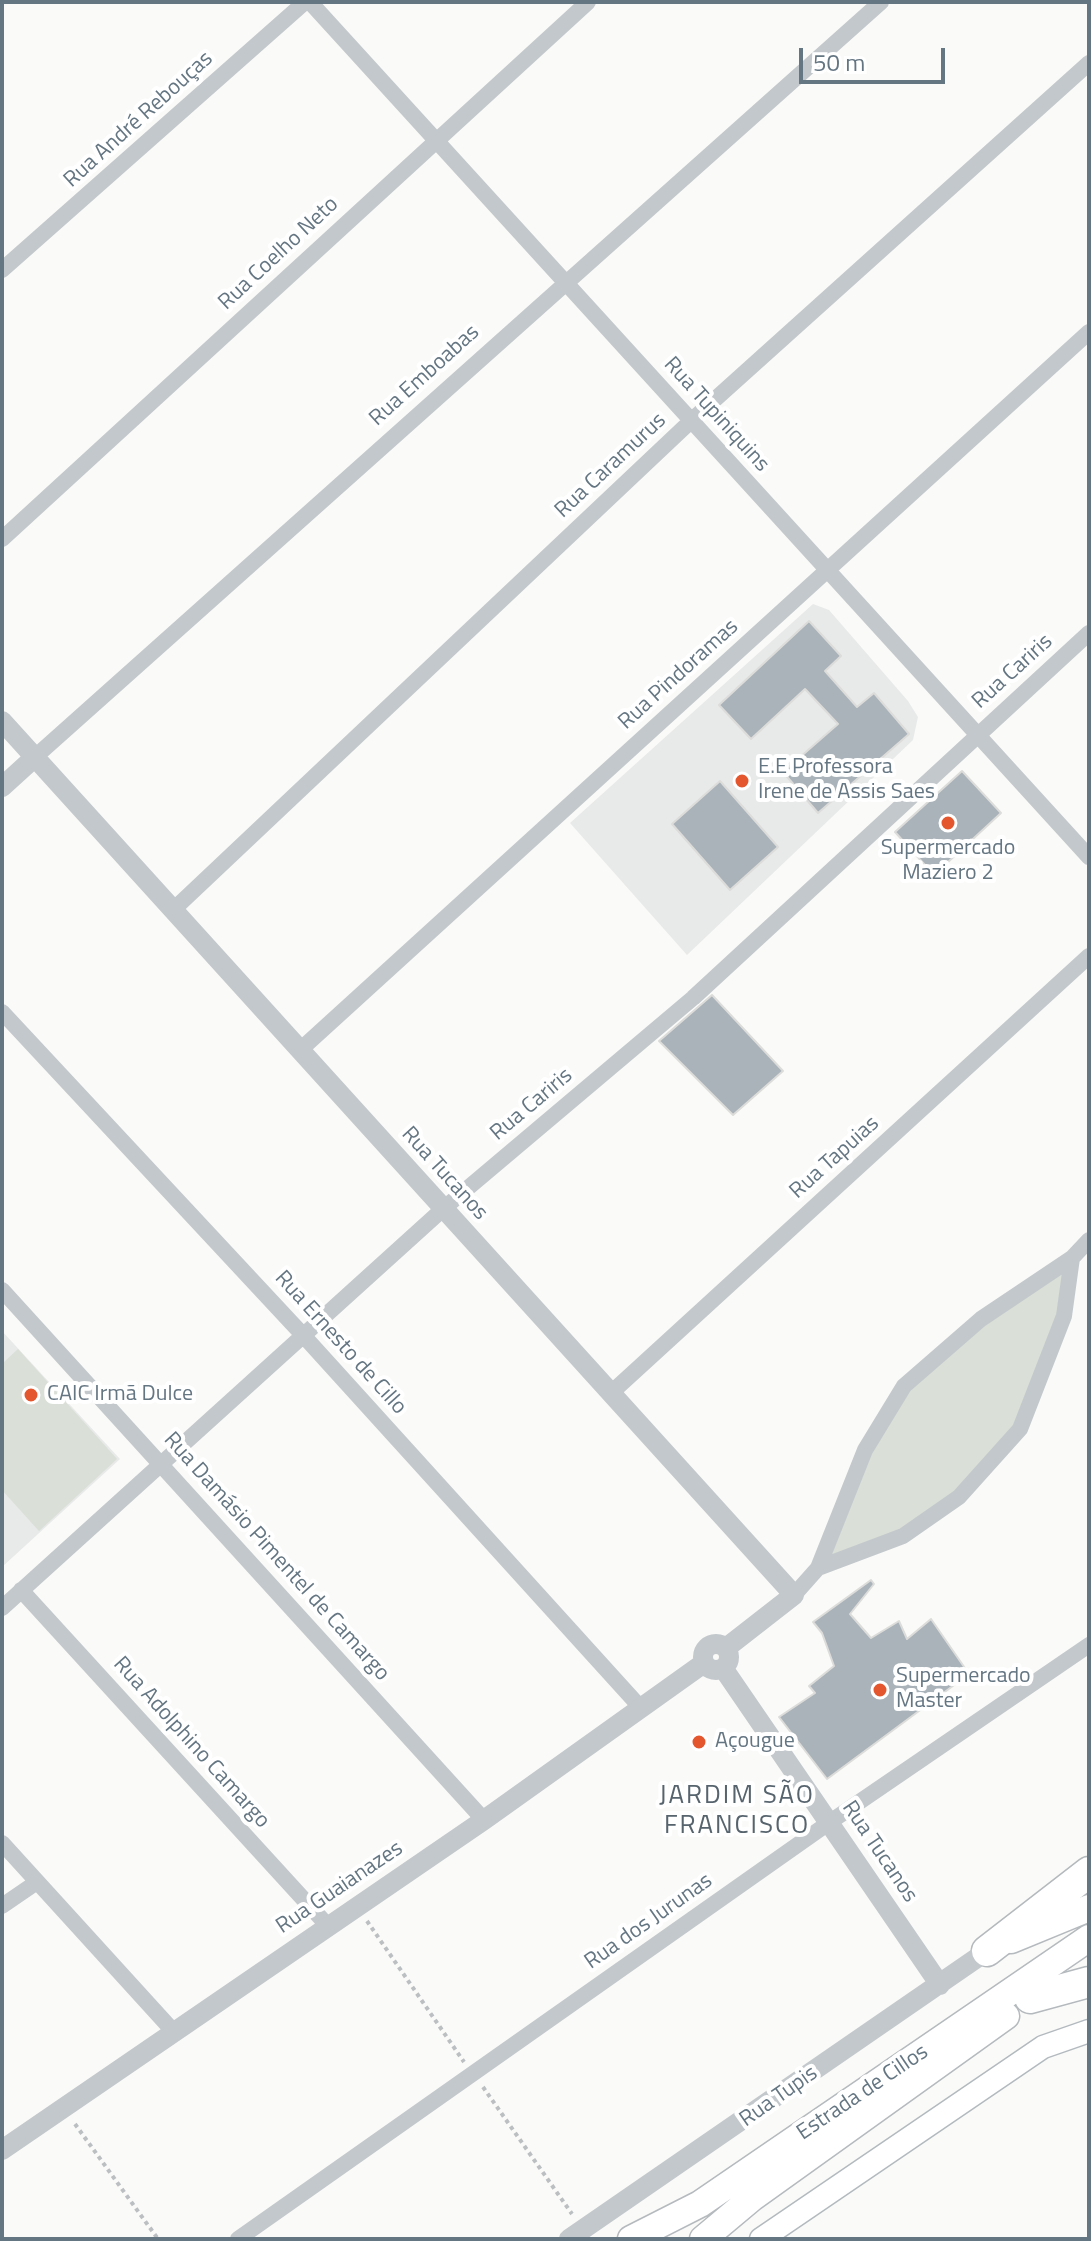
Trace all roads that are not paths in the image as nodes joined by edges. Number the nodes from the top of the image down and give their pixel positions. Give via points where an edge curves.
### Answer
1 (307, 2) edge
2 (588, 2) edge
3 (881, 2) edge
4 (1089, 63) edge
5 (435, 140) junction
6 (2, 270) edge
7 (566, 282) junction
8 (1089, 332) edge
9 (692, 420) junction
10 (2, 539) edge
11 (828, 570) junction
12 (1089, 633) edge
13 (2, 721) edge
14 (977, 733) junction
15 (35, 757) junction
16 (2, 787) edge
17 (1089, 857) edge
18 (172, 911) junction
19 (1089, 956) edge
20 (2, 1012) edge
21 (299, 1051) junction
22 (443, 1209) junction
23 (1089, 1240) edge
24 (1072, 1258) junction
25 (2, 1290) edge
26 (302, 1334) junction
27 (611, 1393) junction
28 (161, 1463) junction
29 (818, 1568) junction
30 (21, 1590) junction
31 (794, 1595) junction
32 (2, 1608) edge
33 (1089, 1645) edge
34 (718, 1660) junction
35 (641, 1708) junction
36 (484, 1820) junction
37 (830, 1822) junction
38 (2, 1843) edge
39 (1089, 1872) edge
40 (37, 1882) junction
41 (2, 1906) edge
42 (1089, 1908) edge
43 (328, 1926) junction
44 (1089, 1938) edge
45 (987, 1951) junction
46 (1089, 1959) edge
47 (1089, 1982) edge
48 (940, 1985) junction
49 (1030, 1998) junction
50 (1089, 2031) edge
51 (174, 2032) junction
52 (2, 2150) edge
53 (575, 2234) edge
54 (238, 2239) edge
55 (631, 2239) edge
56 (703, 2239) edge
57 (761, 2239) edge

1 - 5 street, Rua Tupiniquins
1 - 6 street, Rua André Rebouças
2 - 5 street, Rua Coelho Neto
3 - 7 street, Rua Emboabas
4 - 9 street, Rua Caramurus
5 - 7 street, Rua Tupiniquins
5 - 10 street, Rua Coelho Neto
7 - 9 street, Rua Tupiniquins
7 - 15 street, Rua Emboabas
8 - 11 street, Rua Pindoramas
9 - 11 street, Rua Tupiniquins
9 - 18 street, Rua Caramurus
11 - 14 street, Rua Tupiniquins
11 - 21 street, Rua Pindoramas
12 - 14 street, Rua Cariris
13 - 15 street, Rua Tucanos
14 - 17 street, Rua Tupiniquins
14 - 22 street, Rua Cariris via 693,998
15 - 16 street, Rua Emboabas
15 - 18 street, Rua Tucanos
18 - 21 street, Rua Tucanos
19 - 27 street, Rua Tapuias
20 - 26 street, Rua Ernesto de Cillo
21 - 22 street, Rua Tucanos
22 - 26 street, Rua Cariris
22 - 27 street, Rua Tucanos
23 - 24 street
24 - 29 street via 981,1319 904,1386 865,1450
24 - 29 street via 1064,1316 1020,1429 959,1497 903,1536
25 - 28 street, Rua Damásio Pimentel de Camargo
26 - 28 street, Rua Cariris
26 - 35 street, Rua Ernesto de Cillo
27 - 31 street, Rua Tucanos
28 - 30 street, Rua Cariris
28 - 36 street, Rua Damásio Pimentel de Camargo
29 - 31 street
30 - 32 street, Rua Cariris
30 - 43 street, Rua Adolphino Camargo
31 - 34 street
33 - 37 street, Rua dos Jurunas
34 - 35 street, Rua Guaianazes
34 - 37 street, Rua Tucanos
35 - 36 street, Rua Guaianazes
36 - 43 street, Rua Guaianazes
37 - 48 street, Rua Tucanos
37 - 54 street, Rua dos Jurunas
38 - 40 street
39 - 45 highway
40 - 41 street
40 - 51 street
42 - 45 main road
43 - 51 street, Rua Guaianazes
44 - 55 main road, Estrada de Cillos via 700,2204
45 - 48 street, Rua Tupis
46 - 49 main road, Estrada de Cillos
47 - 49 highway
48 - 53 street, Rua Tupis
49 - 56 main road, Estrada de Cillos
50 - 57 main road via 1043,2047
51 - 52 street, Rua Guaianazes

